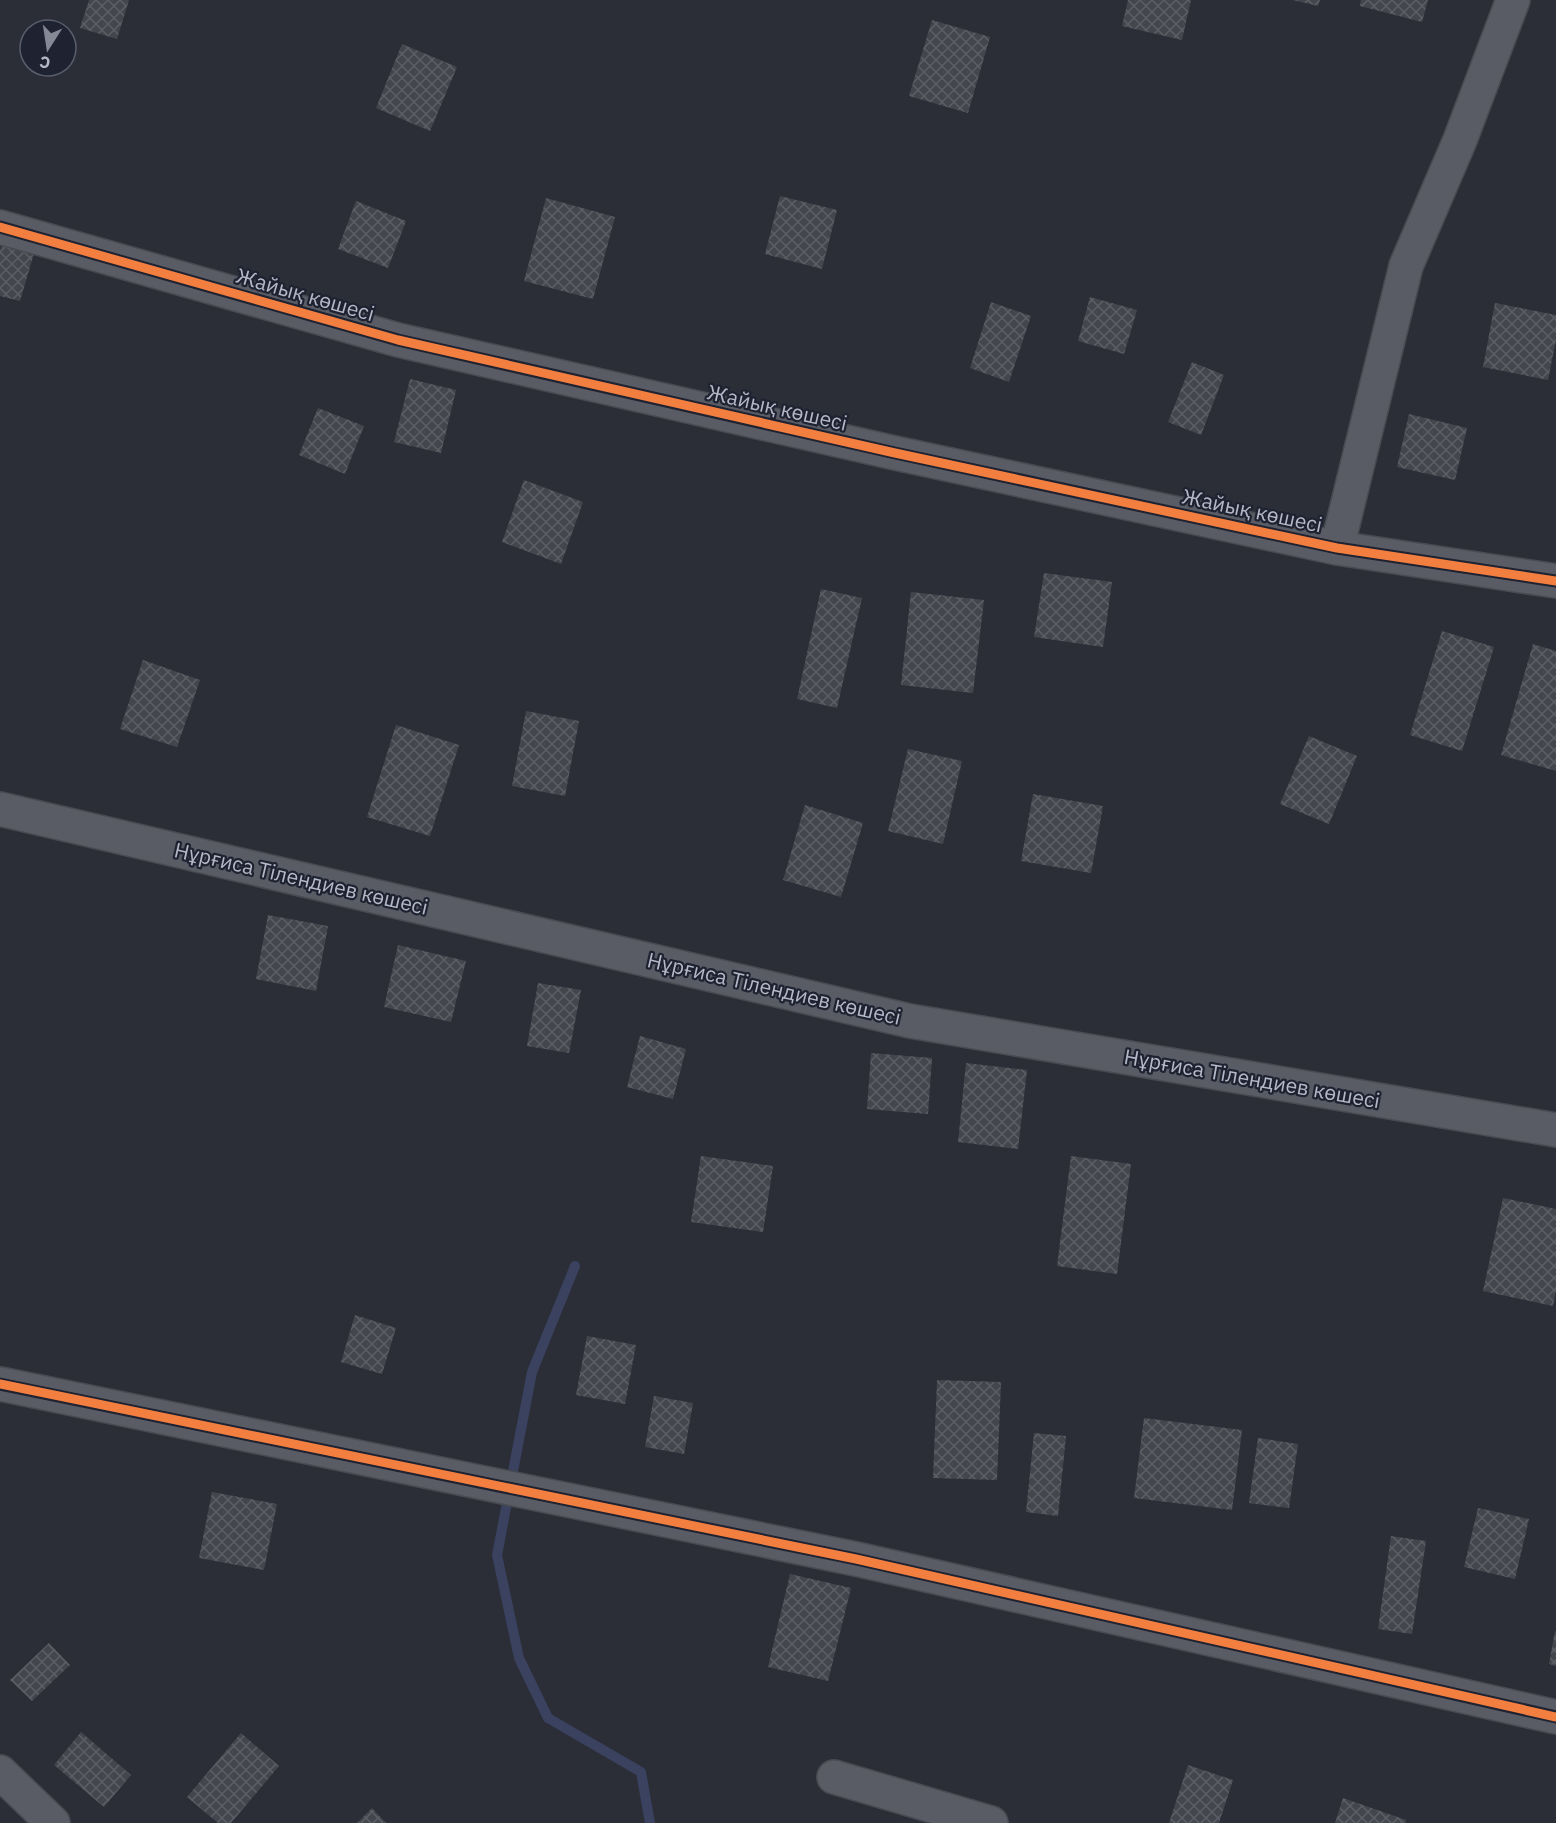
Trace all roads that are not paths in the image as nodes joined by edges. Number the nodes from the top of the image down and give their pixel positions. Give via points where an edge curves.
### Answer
1 (1513, 0) edge
2 (0, 226) edge
3 (1337, 548) junction
4 (1556, 581) edge
5 (0, 809) edge
6 (1556, 1130) edge
7 (0, 1384) edge
8 (1556, 1717) edge
9 (0, 1772) edge
10 (834, 1777) dead end
11 (53, 1823) edge
12 (991, 1823) edge

1 - 3 street via 1460,140 1406,266
2 - 3 street, Жайық көшесі via 398,340
3 - 4 street, Жайық көшесі
5 - 6 street, Нұрғиса Тілендиев көшесі via 910,1021
7 - 8 street via 856,1559
9 - 11 street
10 - 12 street

